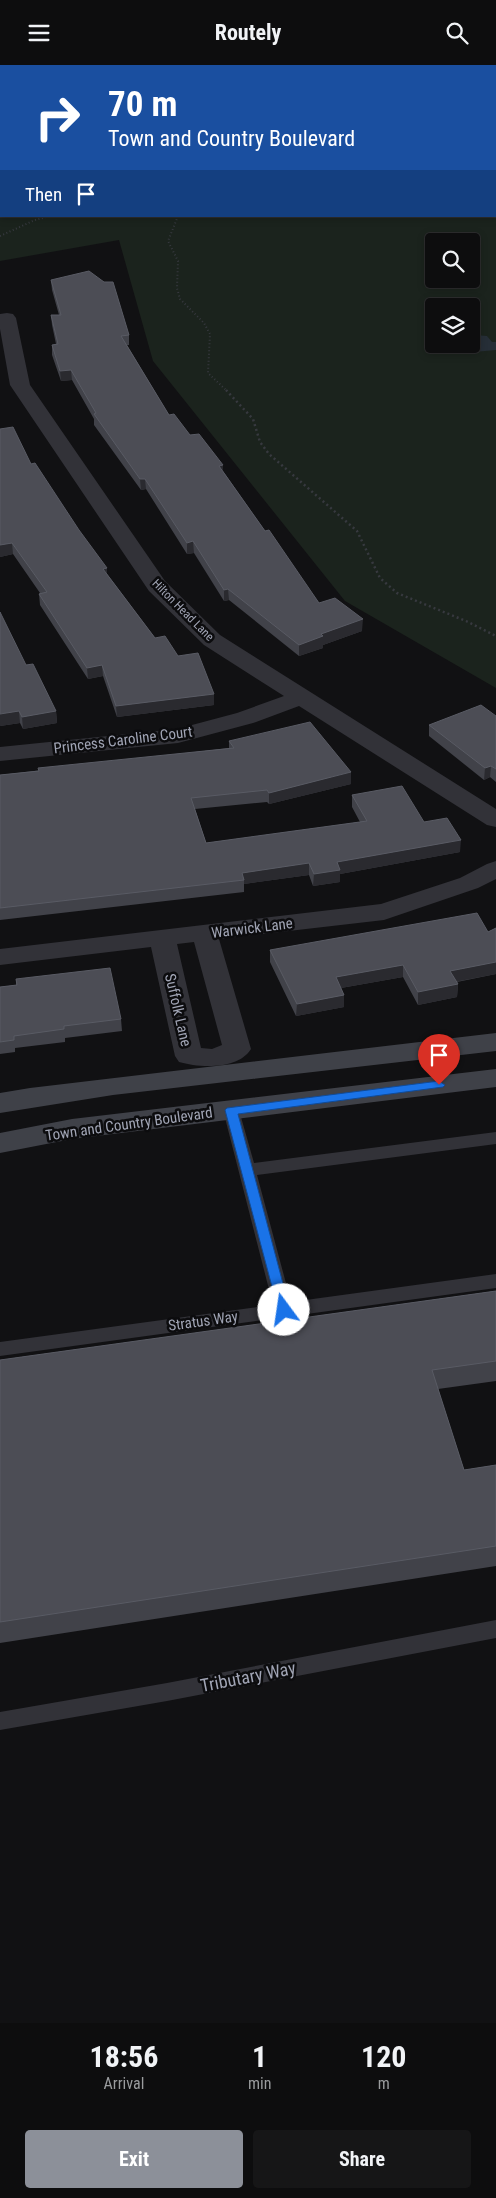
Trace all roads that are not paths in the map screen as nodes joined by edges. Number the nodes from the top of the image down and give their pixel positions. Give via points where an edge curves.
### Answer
1 (3, 318) edge
2 (301, 697) junction
3 (0, 754) edge
4 (496, 820) edge
5 (496, 869) edge
6 (204, 933) junction
7 (162, 938) junction
8 (0, 957) edge
9 (496, 1042) edge
10 (218, 1067) junction
11 (496, 1078) edge
12 (156, 1082) junction
13 (0, 1103) edge
14 (231, 1110) junction
15 (165, 1119) junction
16 (496, 1138) edge
17 (0, 1143) edge
18 (248, 1170) junction
19 (496, 1281) edge
20 (284, 1310) junction
21 (0, 1349) edge
22 (496, 1629) edge
23 (0, 1721) edge

1 - 2 street, Hilton Head Lane via 20,385 157,586 212,641
2 - 3 street, Princess Caroline Court via 245,719 178,736
2 - 4 street, Hilton Head Lane
5 - 6 street, Warwick Lane via 469,883 384,912
6 - 7 street, Warwick Lane
6 - 10 street, Suffolk Lane via 237,1049
7 - 8 street, Warwick Lane
7 - 10 street, Suffolk Lane via 189,1056
9 - 10 main road
10 - 12 main road
11 - 14 main road, Town and Country Boulevard
12 - 13 main road
12 - 15 main road
14 - 15 main road, Town and Country Boulevard
14 - 18 lane
15 - 17 main road, Town and Country Boulevard via 72,1129
16 - 18 lane
18 - 20 lane
19 - 20 lane, Stratus Way
20 - 21 lane, Stratus Way
22 - 23 lane, Tributary Way

